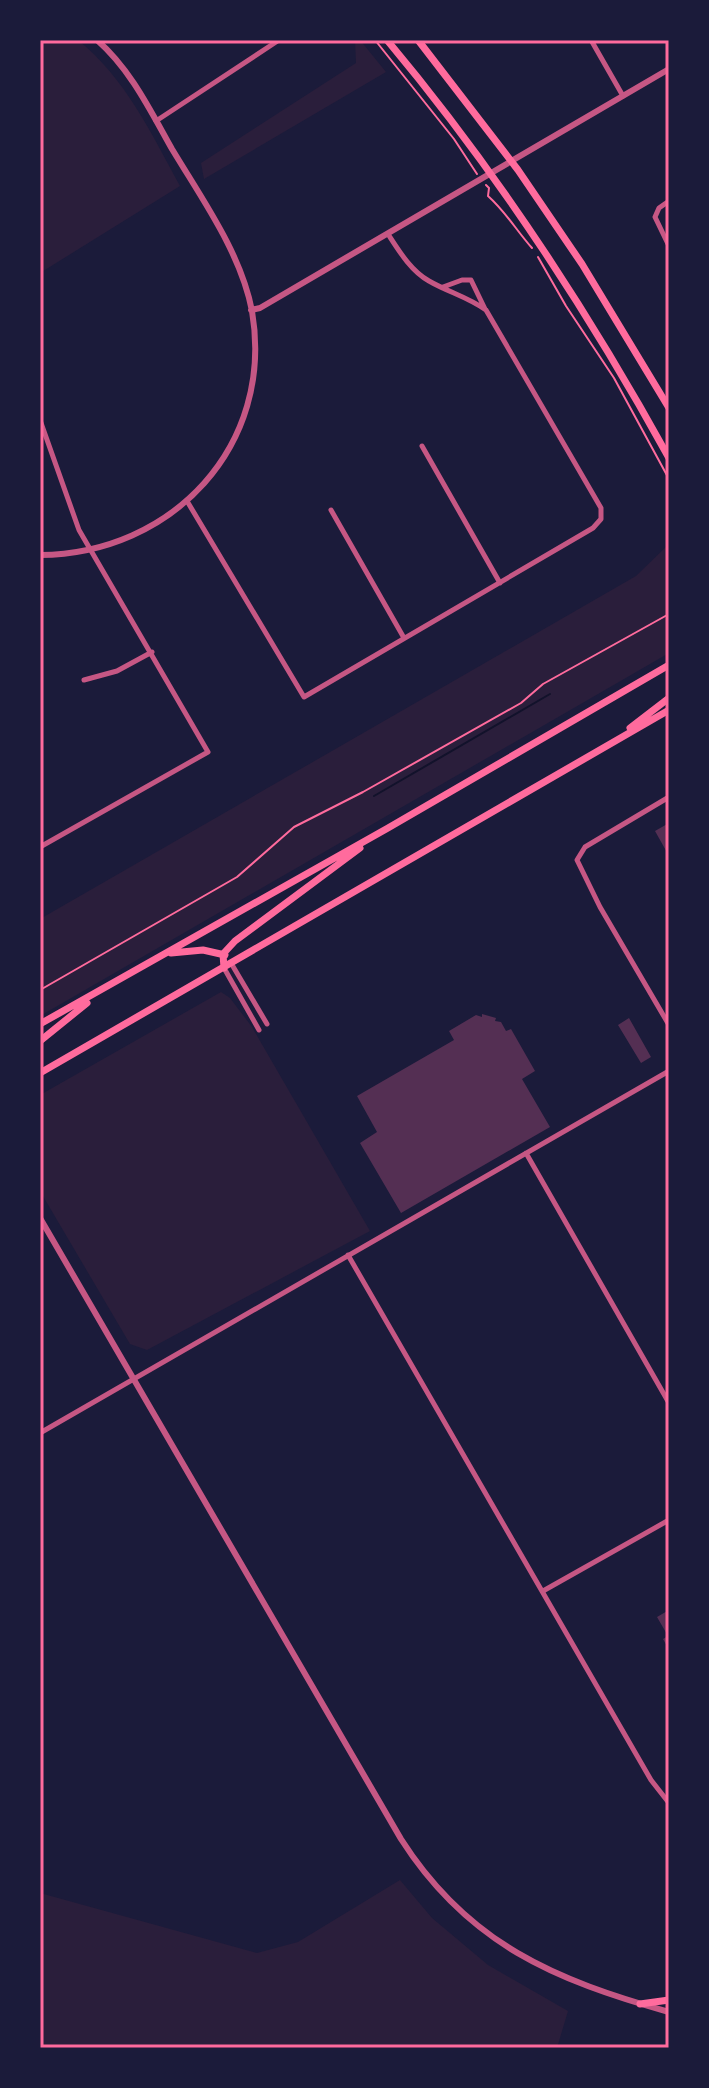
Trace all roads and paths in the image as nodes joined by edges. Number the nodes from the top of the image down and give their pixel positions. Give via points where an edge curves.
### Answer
1 (97, 40) edge
2 (279, 40) edge
3 (375, 40) edge
4 (387, 40) edge
5 (418, 40) edge
6 (591, 40) edge
7 (669, 69) edge
8 (623, 96) junction
9 (156, 121) junction
10 (512, 161) junction
11 (474, 171) dead end
12 (490, 173) junction
13 (489, 188) dead end
14 (669, 201) edge
15 (388, 234) junction
16 (669, 246) edge
17 (442, 287) junction
18 (251, 310) junction
19 (486, 310) junction
20 (669, 408) edge
21 (40, 420) edge
22 (422, 446) dead end
23 (669, 458) edge
24 (669, 479) edge
25 (187, 501) junction
26 (331, 510) dead end
27 (90, 550) junction
28 (40, 555) edge
29 (500, 583) junction
30 (669, 614) edge
31 (404, 638) junction
32 (152, 652) junction
33 (669, 665) edge
34 (84, 680) dead end
35 (669, 698) edge
36 (669, 710) edge
37 (608, 745) junction
38 (669, 797) edge
39 (388, 828) junction
40 (40, 847) edge
41 (223, 954) junction
42 (227, 966) junction
43 (135, 970) junction
44 (40, 990) edge
45 (100, 991) junction
46 (40, 1023) edge
47 (267, 1024) dead end
48 (669, 1025) edge
49 (259, 1030) dead end
50 (40, 1041) edge
51 (669, 1071) edge
52 (40, 1073) edge
53 (526, 1153) junction
54 (40, 1218) edge
55 (348, 1255) junction
56 (134, 1379) junction
57 (669, 1403) edge
58 (40, 1433) edge
59 (669, 1520) edge
60 (543, 1591) junction
61 (669, 1803) edge
62 (669, 2000) edge
63 (640, 2004) junction
64 (669, 2012) edge

1 - 9 street via 135,83
2 - 9 street
3 - 11 path
4 - 12 main road
5 - 10 main road
6 - 8 street
7 - 8 street
8 - 10 street
9 - 18 street via 237,263
10 - 12 street
10 - 20 main road
12 - 15 street
12 - 23 main road via 590,322
13 - 24 path via 488,196 536,254 614,378
14 - 16 street via 655,215
15 - 17 street via 413,269
15 - 18 street
17 - 19 street
17 - 19 street via 471,280
18 - 25 street via 255,350 245,412 233,442
19 - 29 street via 601,508 601,519 593,528
21 - 27 street
22 - 29 street
25 - 27 street via 138,534
25 - 31 street via 304,697
26 - 31 street
27 - 28 street
27 - 32 street
29 - 31 street
30 - 44 path via 543,684 521,703 294,827 237,877
32 - 34 street via 117,671
32 - 40 street via 208,752
33 - 39 main road
35 - 37 main road
36 - 37 main road
37 - 42 main road
38 - 48 street via 585,847 577,860
39 - 41 main road
39 - 43 main road
41 - 42 main road
41 - 43 main road via 186,950
42 - 47 street
42 - 49 street
42 - 52 main road
43 - 45 main road
45 - 46 main road
45 - 50 main road
51 - 53 street
53 - 55 street
53 - 57 street
54 - 56 street
55 - 56 street
55 - 60 street
56 - 58 street
56 - 63 street via 424,1872 468,1918 520,1955 581,1985
59 - 60 street
60 - 61 street
62 - 63 main road
63 - 64 street

